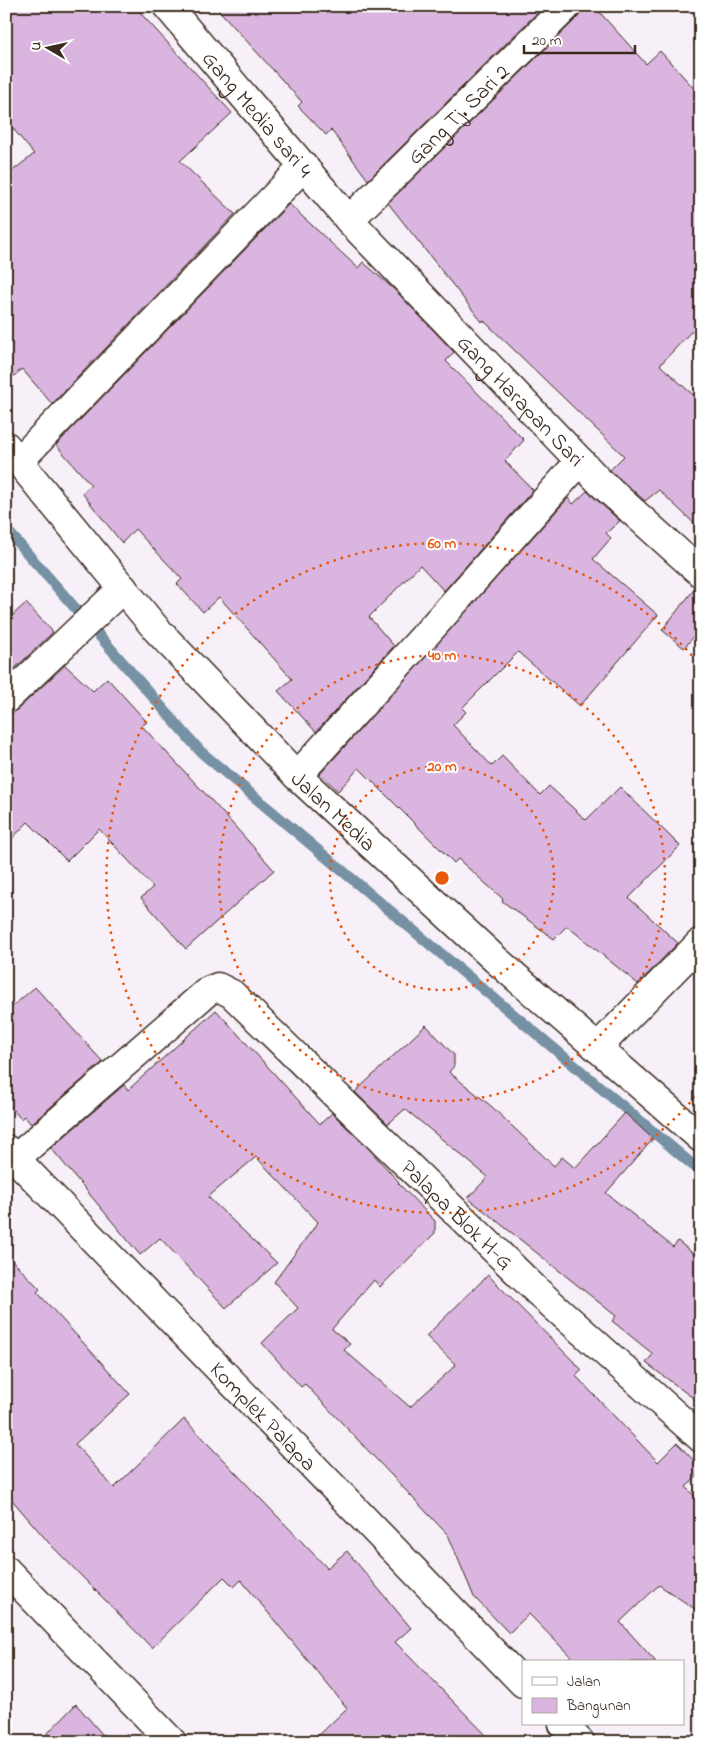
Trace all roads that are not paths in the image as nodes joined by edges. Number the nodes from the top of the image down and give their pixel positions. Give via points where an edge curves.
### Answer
1 (167, 6) edge
2 (567, 6) edge
3 (304, 166) junction
4 (349, 220) junction
5 (12, 454) edge
6 (580, 461) junction
7 (701, 573) edge
8 (119, 593) junction
9 (6, 698) edge
10 (297, 776) junction
11 (701, 942) edge
12 (597, 1048) junction
13 (701, 1138) edge
14 (11, 1153) edge
15 (701, 1438) edge
16 (6, 1570) edge
17 (522, 1682) edge
18 (565, 1726) edge
19 (172, 1742) edge
20 (580, 1742) edge

1 - 3 street, Gang Media sari 4
2 - 4 street, Gang Tj. Sari 2
3 - 4 street, Gang Media sari 4
3 - 5 street
4 - 6 street, Gang Harapan Sari
5 - 8 street, Jalan Media
6 - 7 street, Gang Harapan Sari
6 - 10 street
8 - 9 street
8 - 10 street, Jalan Media
10 - 12 street, Jalan Media via 495,959
11 - 12 street
12 - 13 street, Jalan Media
14 - 15 street, Palapa Blok H-G via 218,987 232,994 537,1291
14 - 17 street, Komplek Palapa
16 - 19 street
18 - 20 street

